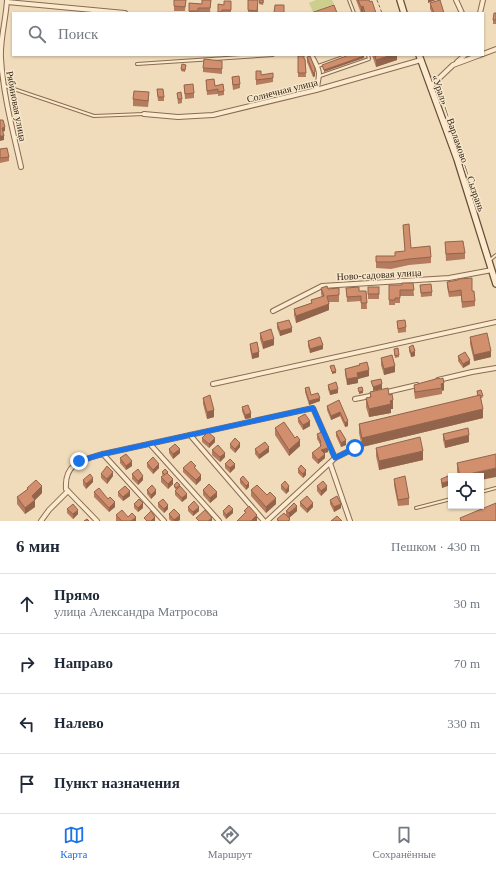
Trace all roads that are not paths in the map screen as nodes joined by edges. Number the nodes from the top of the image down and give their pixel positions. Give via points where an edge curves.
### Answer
1 (349, 0) edge
2 (400, 0) edge
3 (456, 0) edge
4 (483, 0) edge
5 (7, 1) edge
6 (115, 12) edge
7 (354, 12) edge
8 (404, 12) edge
9 (462, 12) edge
10 (480, 12) edge
11 (496, 49) edge
12 (484, 54) edge
13 (258, 56) edge
14 (312, 56) edge
15 (346, 56) edge
16 (368, 56) edge
17 (464, 56) edge
18 (477, 56) edge
19 (0, 57) edge
20 (420, 57) edge
21 (137, 64) dead end
22 (453, 65) junction
23 (317, 66) junction
24 (320, 76) junction
25 (5, 86) junction
26 (430, 87) junction
27 (316, 90) junction
28 (144, 114) joint
29 (22, 167) dead end
30 (496, 255) edge
31 (489, 260) junction
32 (492, 270) junction
33 (496, 284) edge
34 (273, 311) dead end
35 (496, 322) edge
36 (496, 368) edge
37 (436, 380) edge
38 (214, 384) dead end
39 (421, 384) edge
40 (355, 399) dead end
41 (190, 435) junction
42 (150, 444) junction
43 (355, 448) dead end
44 (103, 454) junction
45 (335, 458) junction
46 (330, 463) junction
47 (496, 488) edge
48 (68, 490) junction
49 (484, 491) edge
50 (448, 500) edge
51 (416, 508) dead end
52 (41, 521) edge
53 (97, 521) edge
54 (164, 521) edge
55 (219, 521) edge
56 (265, 521) edge
57 (350, 521) edge

1 - 7 lane
2 - 8 main road
3 - 9 street
4 - 10 street
5 - 6 street
5 - 19 street, Рябиновая улица
11 - 12 street
13 - 21 lane
14 - 23 street
15 - 23 lane
16 - 24 lane via 369,59
17 - 22 street
18 - 22 street
19 - 25 street, Рябиновая улица
20 - 26 main road, «Урал» — Варламово — Сызрань
20 - 27 street, Солнечная улица
22 - 26 street
23 - 24 street
24 - 27 street
25 - 28 lane via 94,116
25 - 29 street, Рябиновая улица
26 - 31 main road, «Урал» — Варламово — Сызрань via 457,159
27 - 28 street, Солнечная улица via 213,115 178,117
30 - 31 lane
31 - 32 main road, «Урал» — Варламово — Сызрань
32 - 33 main road, «Урал» — Варламово — Сызрань
32 - 34 street, Ново-садовая улица via 449,278 322,286
35 - 38 street
36 - 37 street
39 - 40 street
41 - 42 street
41 - 45 street via 313,408
41 - 56 street
42 - 44 street
42 - 55 street
43 - 45 street
44 - 48 street via 79,461 71,468 66,483
44 - 54 street
45 - 46 street
46 - 56 street
46 - 57 street
47 - 49 lane
48 - 52 street
48 - 53 street
50 - 51 lane

